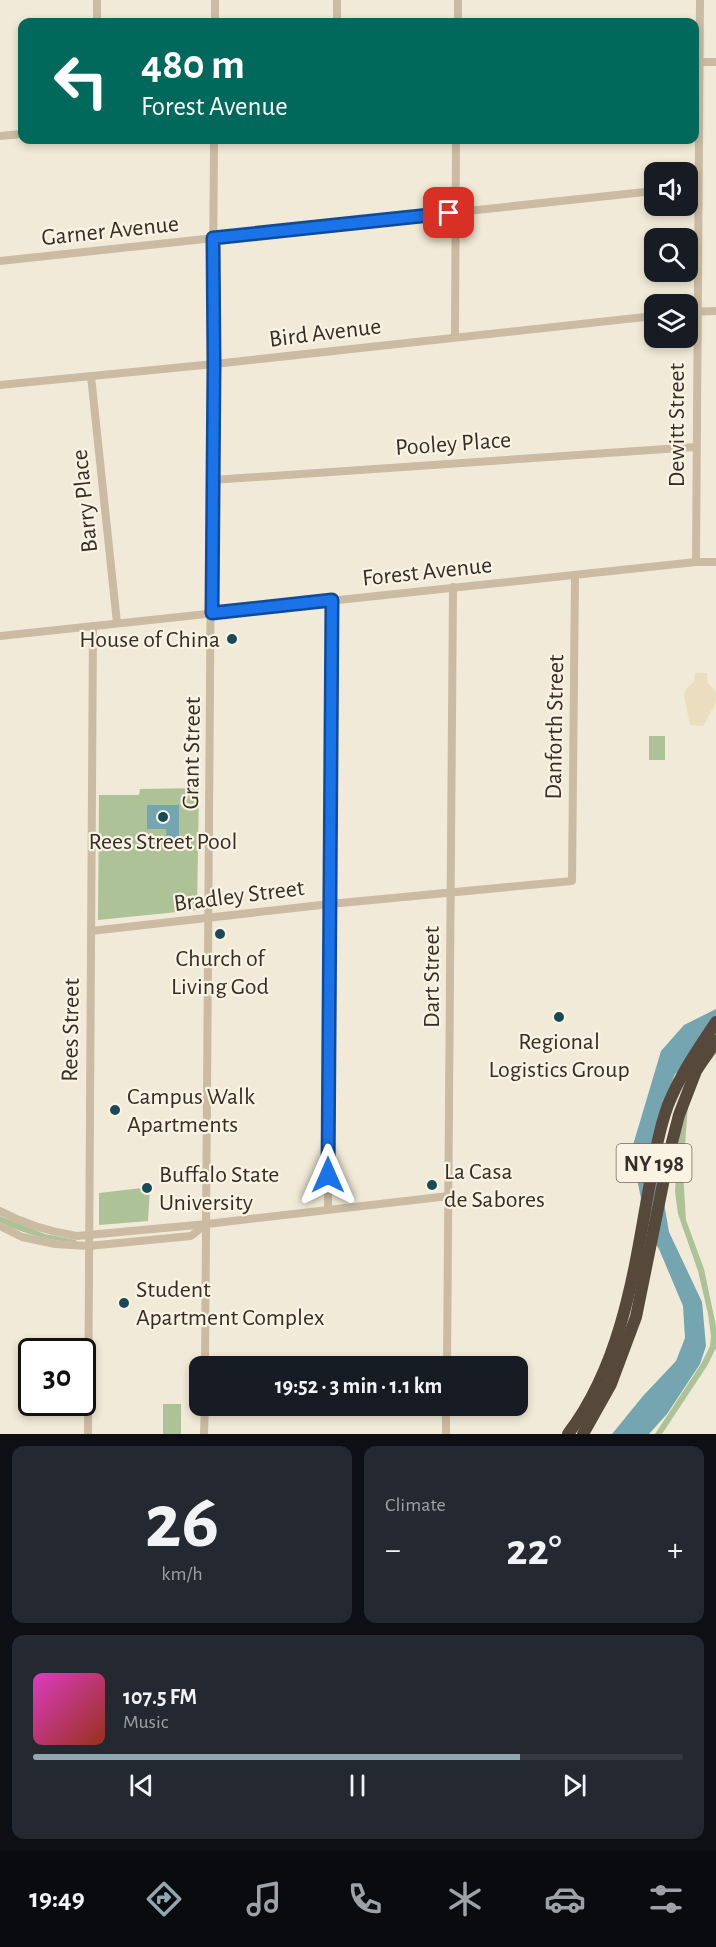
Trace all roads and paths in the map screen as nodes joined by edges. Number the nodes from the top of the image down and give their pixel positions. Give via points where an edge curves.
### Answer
1 (97, 0) edge
2 (215, 0) edge
3 (337, 0) edge
4 (458, 0) edge
5 (700, 0) edge
6 (97, 18) edge
7 (215, 18) edge
8 (337, 18) edge
9 (458, 18) edge
10 (699, 21) edge
11 (699, 62) edge
12 (716, 62) edge
13 (18, 134) edge
14 (0, 136) edge
15 (214, 144) edge
16 (456, 144) edge
17 (695, 144) edge
18 (644, 192) edge
19 (456, 212) junction
20 (213, 238) junction
21 (0, 261) edge
22 (697, 294) edge
23 (698, 311) edge
24 (716, 311) edge
25 (644, 317) edge
26 (455, 337) junction
27 (696, 348) edge
28 (214, 364) junction
29 (91, 376) junction
30 (0, 385) edge
31 (695, 447) junction
32 (213, 480) junction
33 (696, 562) junction
34 (716, 562) edge
35 (575, 574) junction
36 (453, 587) junction
37 (332, 600) junction
38 (212, 613) junction
39 (117, 623) junction
40 (93, 626) junction
41 (0, 636) edge
42 (572, 881) joint
43 (452, 893) junction
44 (330, 904) junction
45 (209, 919) junction
46 (91, 932) junction
47 (716, 1022) edge
48 (716, 1041) edge
49 (449, 1196) junction
50 (328, 1209) junction
51 (0, 1211) edge
52 (207, 1224) junction
53 (0, 1226) edge
54 (88, 1236) junction
55 (88, 1246) junction
56 (630, 1316) junction
57 (205, 1356) edge
58 (447, 1356) edge
59 (205, 1416) edge
60 (446, 1416) edge
61 (88, 1434) edge
62 (204, 1434) edge
63 (446, 1434) edge
64 (567, 1434) edge
65 (583, 1434) edge

1 - 6 street
2 - 7 street
3 - 8 street
4 - 9 street
5 - 10 street, Dewitt Street
11 - 12 street
13 - 14 street
15 - 20 street, Grant Street
16 - 19 street
17 - 22 street, Dewitt Street
18 - 19 street, Garner Avenue
19 - 20 street, Garner Avenue
19 - 26 street
20 - 21 street, Garner Avenue
20 - 28 street, Grant Street
23 - 24 street
25 - 26 street, Bird Avenue
26 - 28 street, Bird Avenue
27 - 31 street, Dewitt Street
28 - 29 street, Bird Avenue
28 - 32 street, Grant Street
29 - 30 street, Bird Avenue
29 - 39 street, Barry Place
31 - 32 street, Pooley Place
31 - 33 street, Dewitt Street
32 - 38 street, Grant Street
33 - 34 street, Forest Avenue
33 - 35 street, Forest Avenue
35 - 36 street, Forest Avenue
35 - 42 street, Danforth Street
36 - 37 street, Forest Avenue
36 - 43 street, Dart Street
37 - 38 street, Forest Avenue
37 - 44 street
38 - 39 street, Forest Avenue
38 - 45 street, Grant Street
39 - 40 street, Forest Avenue
40 - 41 street, Forest Avenue
40 - 46 street, Rees Street
42 - 43 street, Bradley Street
43 - 44 street, Bradley Street
43 - 49 street, Dart Street
44 - 45 street, Bradley Street
44 - 50 street
45 - 46 street, Bradley Street
45 - 52 street, Grant Street
46 - 54 street, Rees Street
47 - 56 highway, NY 198 via 668,1105 656,1147 634,1270
48 - 56 highway, NY 198 via 696,1071 679,1115
49 - 50 street
49 - 58 street, Dart Street
50 - 52 street
51 - 54 street via 56,1233
52 - 54 street
52 - 55 street via 191,1236
52 - 57 street, Grant Street
53 - 55 street via 22,1237
54 - 55 street, Rees Street
55 - 61 street, Rees Street
56 - 64 highway, NY 198 via 593,1392
56 - 65 highway, NY 198 via 611,1384
59 - 62 street
60 - 63 street

